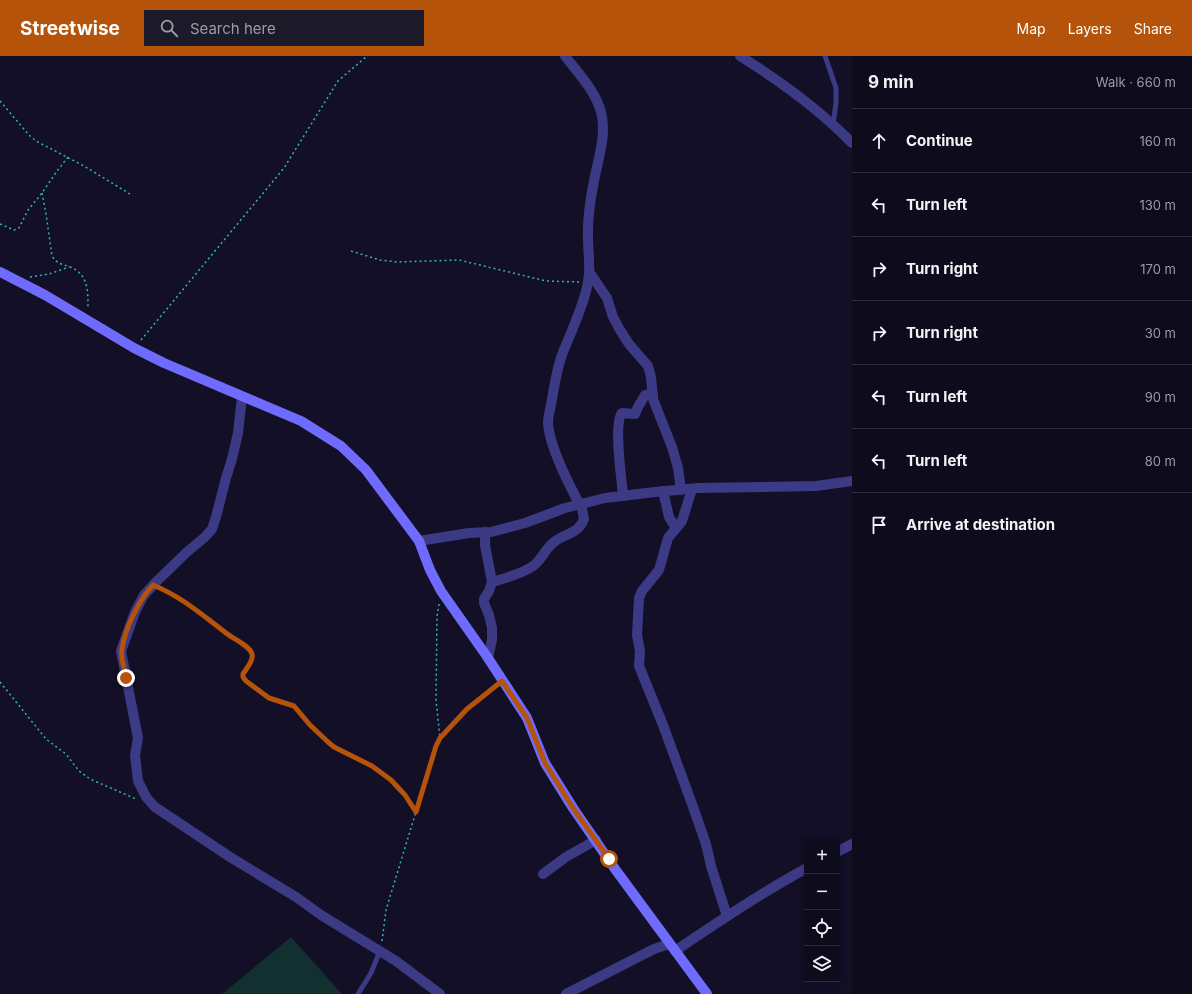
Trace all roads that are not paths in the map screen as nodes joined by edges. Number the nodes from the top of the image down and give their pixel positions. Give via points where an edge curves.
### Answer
1 (565, 56) edge
2 (740, 56) edge
3 (825, 56) edge
4 (833, 125) junction
5 (852, 143) edge
6 (0, 272) edge
7 (589, 278) junction
8 (653, 394) junction
9 (242, 397) junction
10 (852, 481) edge
11 (692, 489) junction
12 (681, 490) junction
13 (663, 491) junction
14 (623, 496) junction
15 (580, 504) junction
16 (676, 528) junction
17 (485, 532) junction
18 (419, 541) junction
19 (492, 582) junction
20 (488, 658) junction
21 (596, 840) junction
22 (852, 844) edge
23 (840, 850) edge
24 (804, 870) edge
25 (543, 874) dead end
26 (726, 916) junction
27 (672, 947) junction
28 (380, 951) junction
29 (358, 994) edge
30 (440, 994) edge
31 (566, 994) edge
32 (707, 994) edge

1 - 7 street via 594,97 601,112 603,128 588,230
2 - 4 street via 798,94
3 - 4 lane via 836,88
4 - 5 street
6 - 9 street via 45,295 134,348
7 - 8 street via 607,298 620,330 648,366
7 - 15 street via 563,353 548,421 554,448 568,484
8 - 12 street via 672,447
8 - 14 street via 645,395 635,414 625,412 620,416 618,434
9 - 18 street via 301,421 341,446 366,470
9 - 28 street via 238,433 212,529 144,595 121,651 138,738 135,755 138,781 146,797 155,807 296,897 321,916
10 - 11 street via 816,486
11 - 12 street
11 - 16 street via 682,521
12 - 13 street
13 - 14 street
13 - 16 street via 670,517
14 - 15 street
15 - 17 street via 525,523
15 - 19 street via 584,519 579,529 553,542 533,566
16 - 26 street via 668,538 659,570 639,598 637,635 640,666 706,844
17 - 18 street
17 - 19 street
18 - 20 street via 441,591
19 - 20 street via 484,598 492,628
20 - 21 street via 527,718 545,763
21 - 25 street
21 - 27 street
22 - 23 street
24 - 26 street
26 - 27 street
27 - 31 street via 654,949
27 - 32 street
28 - 29 lane via 371,973
28 - 30 street

